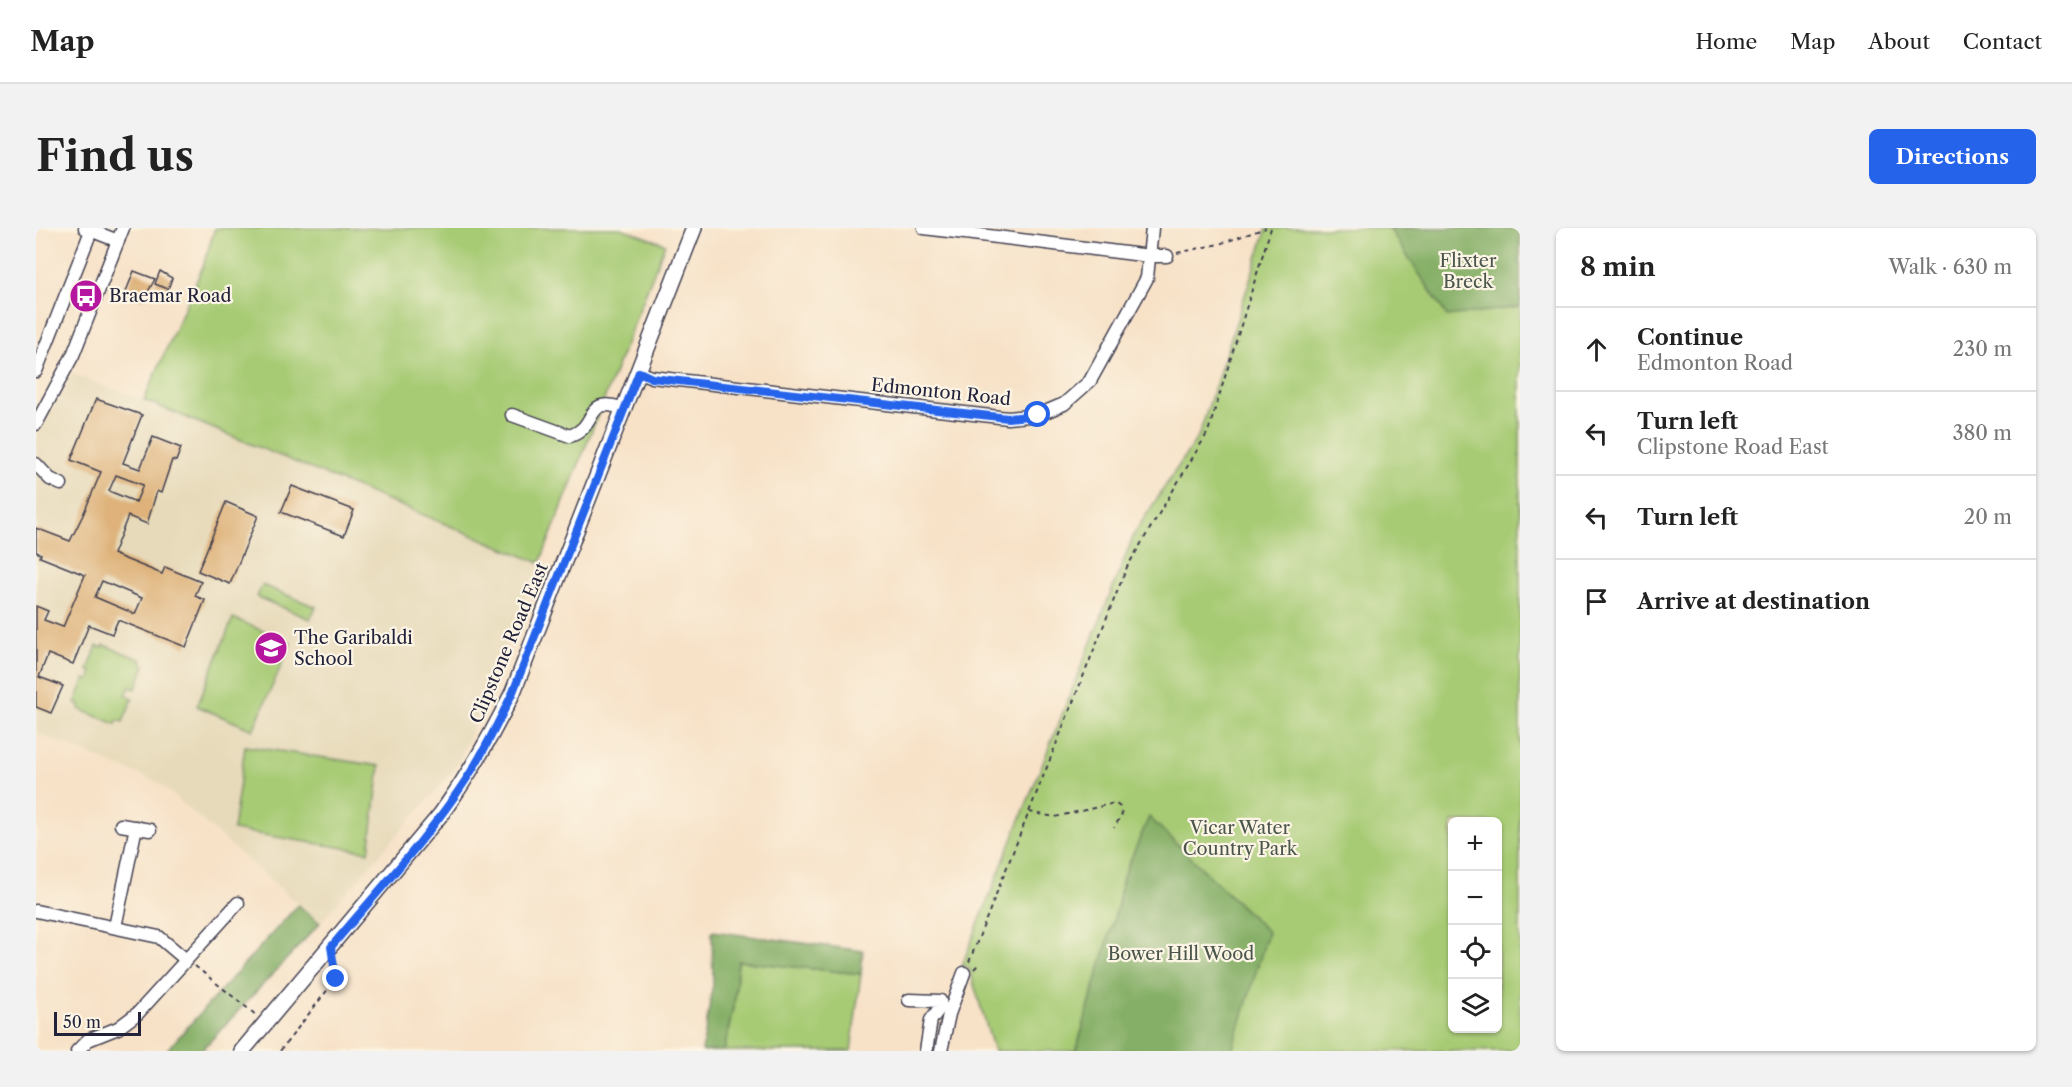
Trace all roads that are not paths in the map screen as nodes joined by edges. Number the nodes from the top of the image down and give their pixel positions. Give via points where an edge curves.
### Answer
1 (123, 228) edge
2 (694, 228) edge
3 (924, 228) edge
4 (1152, 228) edge
5 (87, 229) edge
6 (118, 242) junction
7 (1150, 256) junction
8 (1167, 256) road end
9 (36, 371) edge
10 (639, 372) junction
11 (624, 409) junction
12 (512, 415) dead end
13 (36, 424) edge
14 (36, 464) edge
15 (61, 484) dead end
16 (122, 825) dead end
17 (136, 827) junction
18 (150, 830) dead end
19 (238, 903) dead end
20 (36, 911) edge
21 (115, 927) junction
22 (185, 959) junction
23 (964, 973) road end
24 (909, 1000) dead end
25 (77, 1051) edge
26 (242, 1051) edge
27 (926, 1051) edge
28 (941, 1051) edge

1 - 6 street
2 - 10 main road, Clipstone Road East
3 - 7 street
4 - 7 street, Edmonton Road
5 - 6 street
5 - 9 street
6 - 13 street via 74,356
7 - 8 street
7 - 10 street, Edmonton Road via 1147,278 1089,381 1064,404 1038,415 1008,418 652,378
10 - 11 main road, Clipstone Road East
11 - 12 street via 601,405 584,427 570,436
11 - 26 main road, Clipstone Road East via 513,692 467,778
14 - 15 street
16 - 17 street
17 - 18 street
17 - 21 street
19 - 22 street
20 - 21 street
21 - 22 street via 159,937
22 - 25 street via 132,1018 118,1029 88,1040
23 - 28 street
24 - 27 street via 940,1001 941,1006 931,1020

